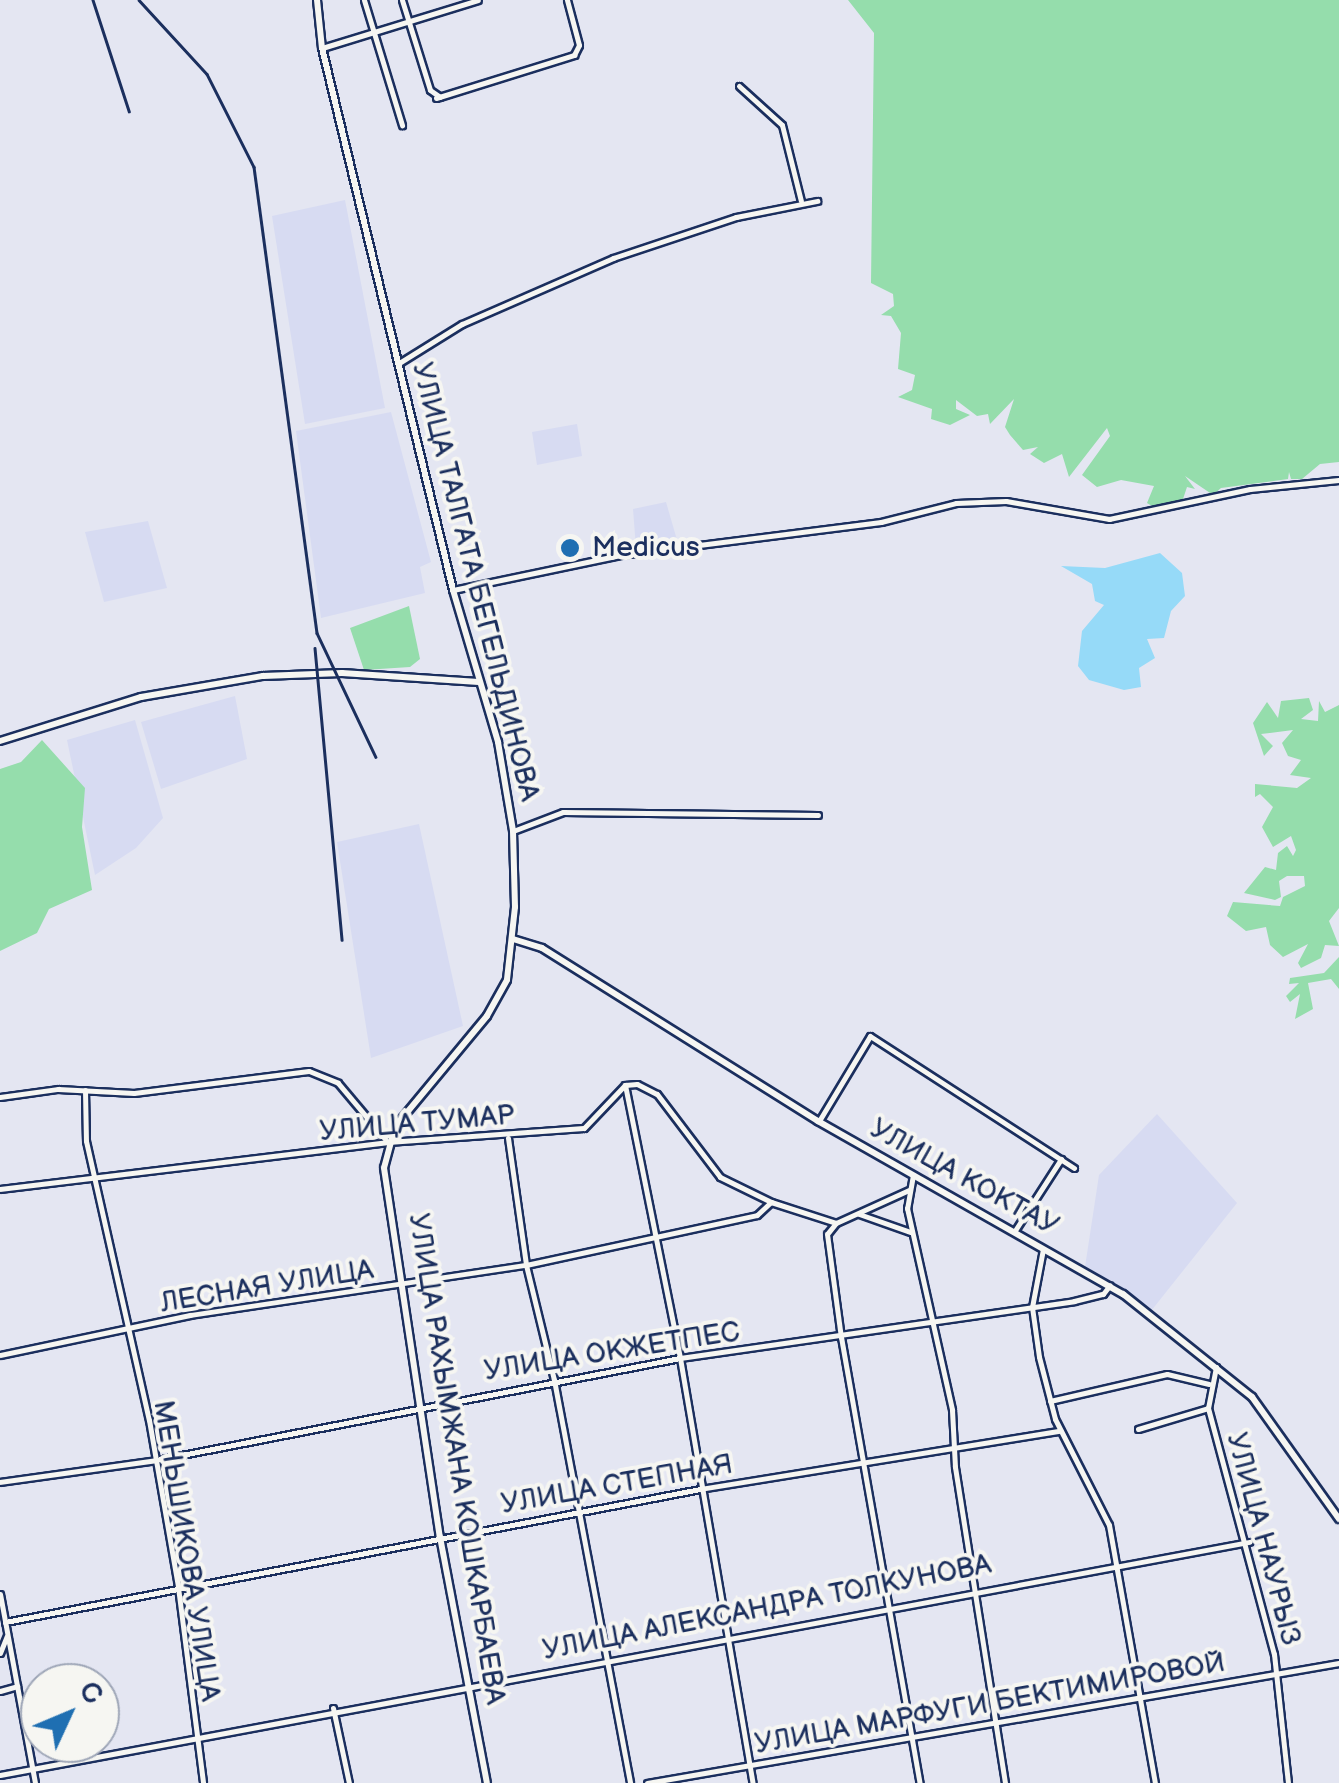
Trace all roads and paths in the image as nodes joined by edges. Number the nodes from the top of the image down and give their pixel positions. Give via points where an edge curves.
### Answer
1 (317, 0) edge
2 (364, 0) edge
3 (402, 0) edge
4 (478, 0) edge
5 (567, 0) edge
6 (408, 20) junction
7 (371, 31) junction
8 (322, 48) junction
9 (739, 86) dead end
10 (402, 125) dead end
11 (817, 201) dead end
12 (801, 202) junction
13 (396, 365) junction
14 (1339, 480) edge
15 (452, 590) junction
16 (479, 682) junction
17 (0, 741) edge
18 (818, 815) dead end
19 (513, 831) junction
20 (513, 939) junction
21 (625, 1085) junction
22 (85, 1090) junction
23 (0, 1097) edge
24 (818, 1121) junction
25 (508, 1138) junction
26 (388, 1142) junction
27 (1061, 1158) junction
28 (1074, 1168) dead end
29 (913, 1175) junction
30 (93, 1178) junction
31 (0, 1189) edge
32 (909, 1190) junction
33 (771, 1202) junction
34 (856, 1214) junction
35 (836, 1223) junction
36 (1014, 1232) junction
37 (912, 1233) junction
38 (657, 1236) junction
39 (1043, 1249) junction
40 (526, 1265) junction
41 (1110, 1285) junction
42 (405, 1286) junction
43 (1032, 1307) junction
44 (930, 1323) junction
45 (124, 1332) junction
46 (841, 1336) junction
47 (0, 1355) edge
48 (680, 1358) junction
49 (1216, 1367) junction
50 (554, 1380) junction
51 (1210, 1384) junction
52 (1050, 1401) junction
53 (422, 1404) junction
54 (1208, 1408) junction
55 (1138, 1429) dead end
56 (1060, 1431) junction
57 (955, 1449) junction
58 (156, 1460) junction
59 (866, 1463) junction
60 (0, 1482) edge
61 (700, 1489) junction
62 (579, 1514) junction
63 (1339, 1519) edge
64 (440, 1537) junction
65 (1248, 1542) junction
66 (1118, 1567) junction
67 (178, 1587) junction
68 (978, 1589) junction
69 (0, 1594) edge
70 (889, 1606) junction
71 (5, 1622) junction
72 (8, 1634) junction
73 (726, 1636) junction
74 (0, 1654) edge
75 (610, 1657) junction
76 (1339, 1663) edge
77 (1276, 1676) junction
78 (470, 1685) junction
79 (18, 1686) junction
80 (0, 1690) edge
81 (1141, 1697) junction
82 (333, 1708) junction
83 (995, 1723) junction
84 (912, 1738) junction
85 (196, 1740) junction
86 (749, 1764) junction
87 (32, 1769) junction
88 (0, 1775) edge
89 (35, 1783) edge
90 (203, 1783) edge
91 (349, 1783) edge
92 (487, 1783) edge
93 (630, 1783) edge
94 (647, 1783) edge
95 (753, 1783) edge
96 (920, 1783) edge
97 (1005, 1783) edge
98 (1155, 1783) edge
99 (1288, 1783) edge

1 - 8 street, УЛИЦА ТАЛГАТА БЕГЕЛЬДИНОВА
2 - 7 street
3 - 6 street
4 - 6 street
5 - 6 street via 580,45 574,55 438,98
6 - 7 street
7 - 8 street
7 - 10 street
8 - 13 street, УЛИЦА ТАЛГАТА БЕГЕЛЬДИНОВА
9 - 12 street via 782,125
11 - 12 street
12 - 13 street via 613,258 462,324
13 - 15 street, УЛИЦА ТАЛГАТА БЕГЕЛЬДИНОВА
14 - 15 street via 1264,486 1108,520 983,500 881,522 620,555
15 - 16 street, УЛИЦА ТАЛГАТА БЕГЕЛЬДИНОВА
16 - 17 street via 342,673 262,676 141,698
16 - 19 street, УЛИЦА ТАЛГАТА БЕГЕЛЬДИНОВА
18 - 19 street via 563,812
19 - 20 street, УЛИЦА ТАЛГАТА БЕГЕЛЬДИНОВА
20 - 24 street, УЛИЦА КОКТАУ via 542,948
20 - 26 street, УЛИЦА ТАЛГАТА БЕГЕЛЬДИНОВА via 502,994
21 - 25 street, УЛИЦА ТУМАР via 584,1128
21 - 33 street via 657,1094 720,1177
21 - 38 street
22 - 23 street
22 - 26 street via 134,1093 309,1071 338,1083
22 - 30 street, МЕНЬШИКОВА УЛИЦА
24 - 27 street via 870,1036
24 - 29 street, УЛИЦА КОКТАУ
25 - 26 street, УЛИЦА ТУМАР
25 - 40 street
26 - 30 street, УЛИЦА ТУМАР
26 - 42 street, УЛИЦА РАХЫМЖАНА КОШКАРБАЕВА via 384,1168
27 - 28 street
27 - 36 street
29 - 32 street
29 - 36 street, УЛИЦА КОКТАУ
30 - 31 street, УЛИЦА ТУМАР
30 - 45 street, МЕНЬШИКОВА УЛИЦА
32 - 34 street
32 - 37 street
33 - 35 street
33 - 38 street, ЛЕСНАЯ УЛИЦА via 757,1215
34 - 35 street
34 - 37 street
35 - 46 street via 827,1234
36 - 39 street, УЛИЦА КОКТАУ
37 - 44 street
38 - 40 street, ЛЕСНАЯ УЛИЦА
38 - 48 street
39 - 41 street, УЛИЦА КОКТАУ
39 - 43 street
40 - 42 street, ЛЕСНАЯ УЛИЦА
40 - 50 street
41 - 43 street, УЛИЦА ОКЖЕТПЕС via 1096,1297
41 - 49 street, УЛИЦА КОКТАУ
42 - 45 street, ЛЕСНАЯ УЛИЦА via 190,1315
42 - 53 street, УЛИЦА РАХЫМЖАНА КОШКАРБАЕВА
43 - 44 street, УЛИЦА ОКЖЕТПЕС
43 - 52 street
44 - 46 street, УЛИЦА ОКЖЕТПЕС
44 - 57 street
45 - 47 street, ЛЕСНАЯ УЛИЦА
45 - 58 street, МЕНЬШИКОВА УЛИЦА
46 - 48 street, УЛИЦА ОКЖЕТПЕС
46 - 59 street
48 - 50 street, УЛИЦА ОКЖЕТПЕС
48 - 61 street
49 - 51 street, УЛИЦА НАУРЫЗ
49 - 63 street, УЛИЦА КОКТАУ via 1252,1397
50 - 53 street, УЛИЦА ОКЖЕТПЕС
50 - 62 street
51 - 52 street via 1167,1374
51 - 54 street, УЛИЦА НАУРЫЗ
52 - 56 street
53 - 58 street, УЛИЦА ОКЖЕТПЕС
53 - 64 street, УЛИЦА РАХЫМЖАНА КОШКАРБАЕВА
54 - 55 street
54 - 65 street, УЛИЦА НАУРЫЗ
56 - 57 street, УЛИЦА СТЕПНАЯ
56 - 66 street via 1109,1525
57 - 59 street, УЛИЦА СТЕПНАЯ
57 - 68 street
58 - 60 street, УЛИЦА ОКЖЕТПЕС
58 - 67 street, МЕНЬШИКОВА УЛИЦА
59 - 61 street, УЛИЦА СТЕПНАЯ
59 - 70 street
61 - 62 street, УЛИЦА СТЕПНАЯ
61 - 73 street
62 - 64 street, УЛИЦА СТЕПНАЯ
62 - 75 street
64 - 67 street, УЛИЦА СТЕПНАЯ
64 - 78 street, УЛИЦА РАХЫМЖАНА КОШКАРБАЕВА
65 - 66 street, УЛИЦА АЛЕКСАНДРА ТОЛКУНОВА
65 - 77 street, УЛИЦА НАУРЫЗ
66 - 68 street, УЛИЦА АЛЕКСАНДРА ТОЛКУНОВА
66 - 81 street
67 - 71 street, УЛИЦА СТЕПНАЯ
67 - 85 street, МЕНЬШИКОВА УЛИЦА
68 - 70 street, УЛИЦА АЛЕКСАНДРА ТОЛКУНОВА
68 - 83 street
69 - 71 street
70 - 73 street, УЛИЦА АЛЕКСАНДРА ТОЛКУНОВА
70 - 84 street
71 - 72 street
72 - 74 street
72 - 79 street
73 - 75 street, УЛИЦА АЛЕКСАНДРА ТОЛКУНОВА
73 - 86 street
75 - 78 street, УЛИЦА АЛЕКСАНДРА ТОЛКУНОВА
75 - 93 street
76 - 77 street, УЛИЦА МАРФУГИ БЕКТИМИРОВОЙ
77 - 81 street, УЛИЦА МАРФУГИ БЕКТИМИРОВОЙ
77 - 99 street, УЛИЦА НАУРЫЗ
78 - 82 street, УЛИЦА АЛЕКСАНДРА ТОЛКУНОВА
78 - 92 street, УЛИЦА РАХЫМЖАНА КОШКАРБАЕВА
79 - 80 street
79 - 87 street
81 - 83 street, УЛИЦА МАРФУГИ БЕКТИМИРОВОЙ
81 - 98 street
82 - 85 street, УЛИЦА АЛЕКСАНДРА ТОЛКУНОВА
82 - 91 street
83 - 84 street, УЛИЦА МАРФУГИ БЕКТИМИРОВОЙ
83 - 97 street
84 - 86 street, УЛИЦА МАРФУГИ БЕКТИМИРОВОЙ
84 - 96 street
85 - 87 street, УЛИЦА АЛЕКСАНДРА ТОЛКУНОВА
85 - 90 street, МЕНЬШИКОВА УЛИЦА
86 - 94 street, УЛИЦА МАРФУГИ БЕКТИМИРОВОЙ
86 - 95 street
87 - 88 street, УЛИЦА АЛЕКСАНДРА ТОЛКУНОВА
87 - 89 street

